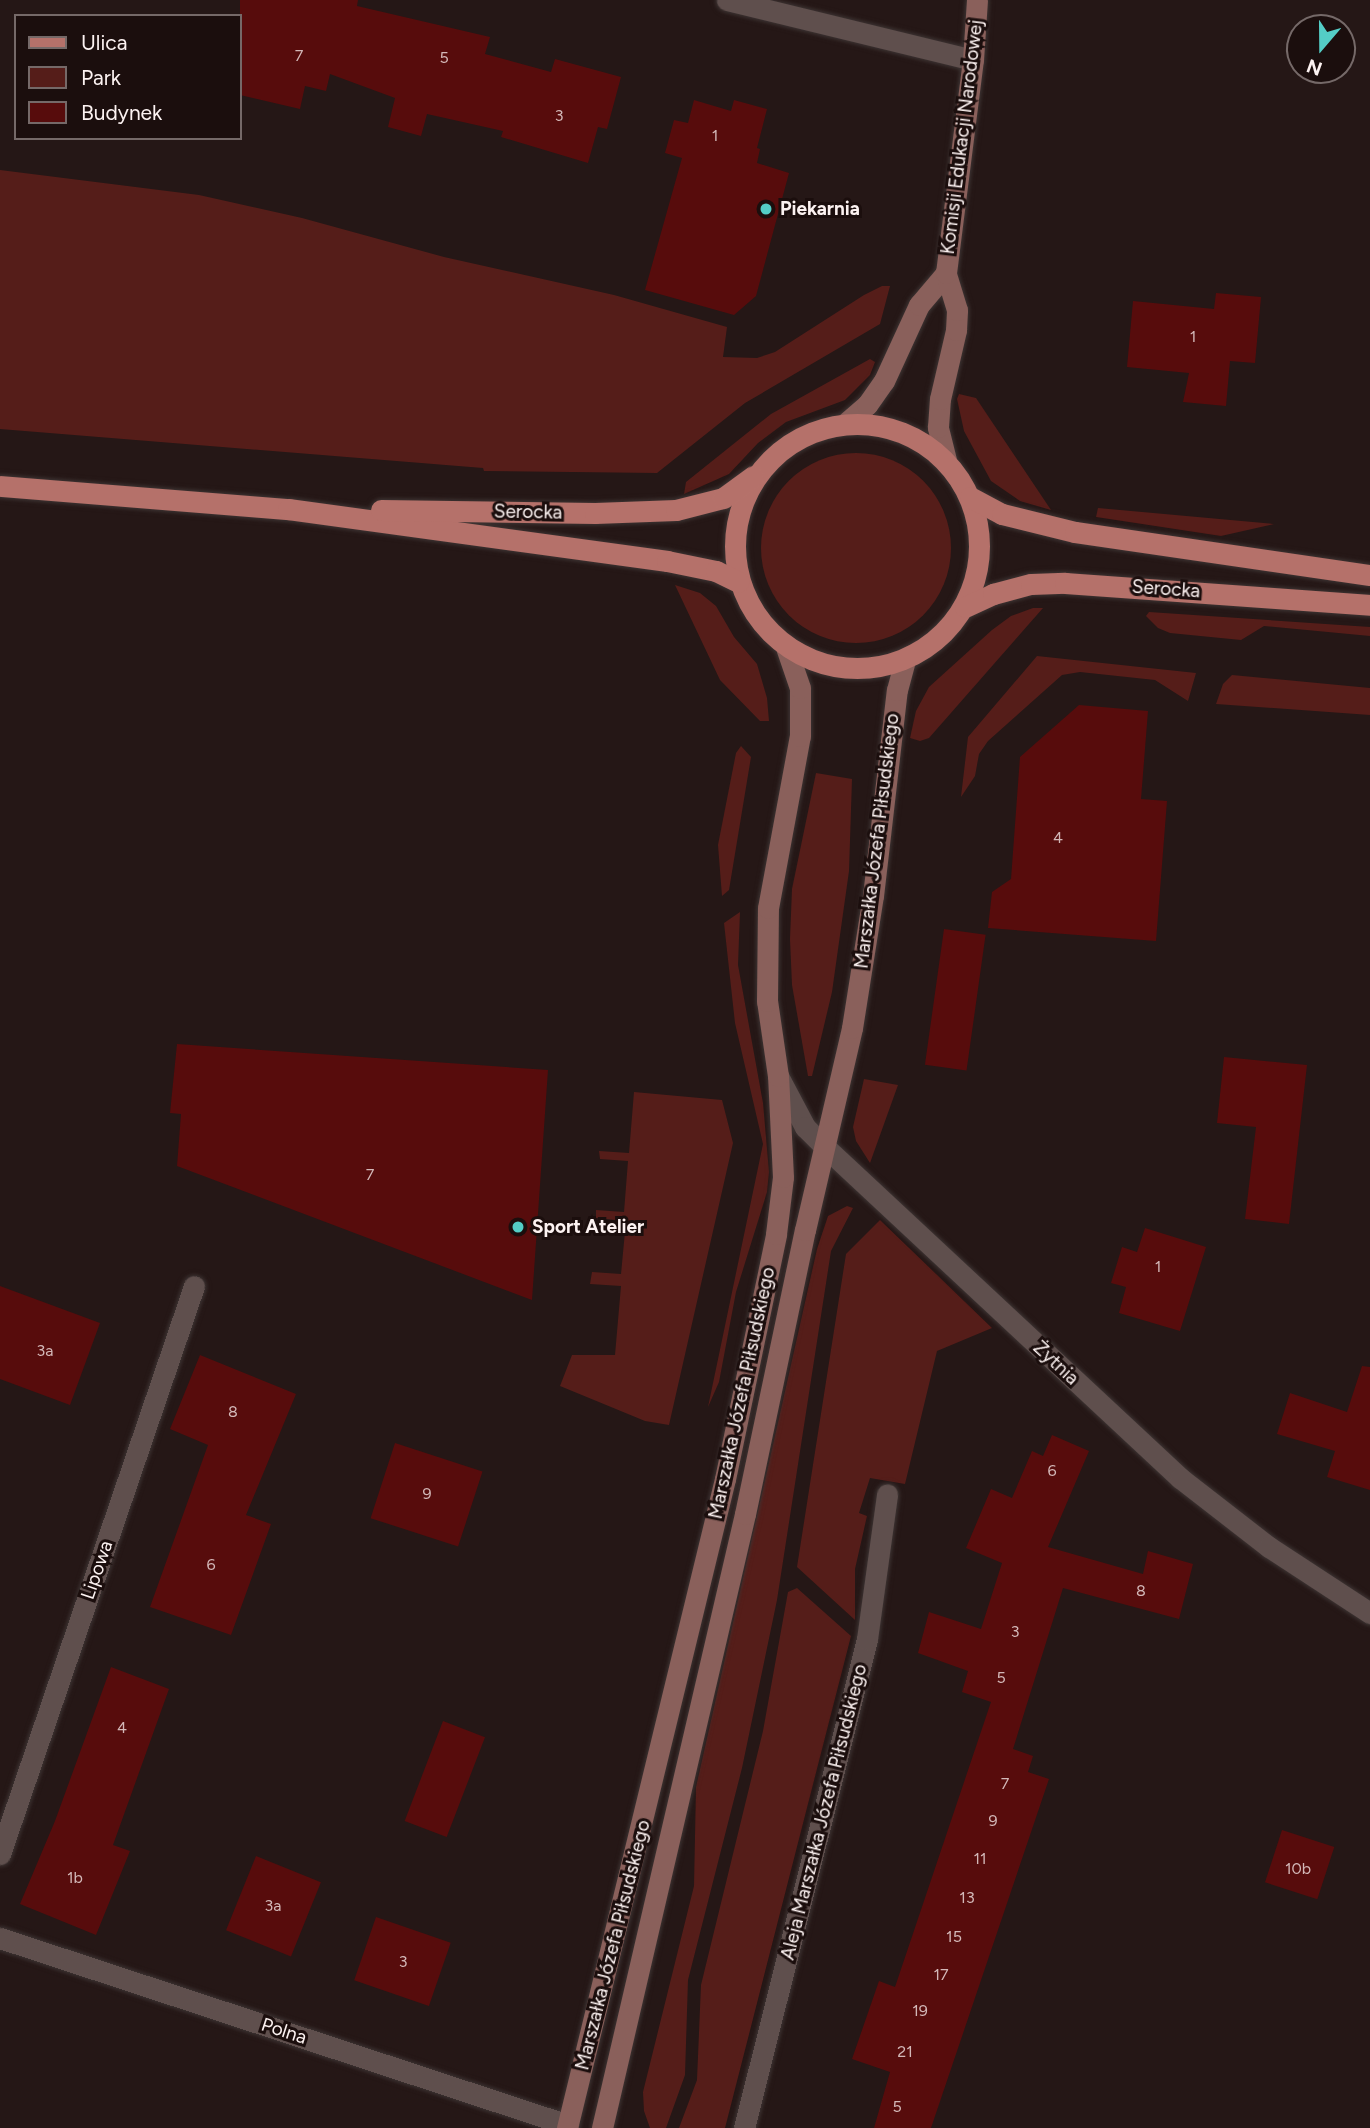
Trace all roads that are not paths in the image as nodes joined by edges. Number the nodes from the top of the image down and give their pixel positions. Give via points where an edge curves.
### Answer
1 (727, 0) edge
2 (977, 0) edge
3 (973, 60) junction
4 (946, 273) junction
5 (846, 423) junction
6 (946, 460) junction
7 (758, 473) junction
8 (0, 486) edge
9 (970, 497) junction
10 (288, 509) junction
11 (1370, 575) edge
12 (739, 582) junction
13 (1370, 605) edge
14 (965, 607) junction
15 (786, 648) junction
16 (905, 661) junction
17 (778, 1076) junction
18 (824, 1146) junction
19 (194, 1286) dead end
20 (887, 1494) dead end
21 (1370, 1613) edge
22 (0, 1854) edge
23 (0, 1938) edge
24 (567, 2126) edge
25 (602, 2128) edge
26 (744, 2128) edge

1 - 3 street
2 - 3 main road, Komisji Edukacji Narodowej
3 - 4 main road, Komisji Edukacji Narodowej
4 - 5 main road, Komisji Edukacji Narodowej via 919,305 884,381
4 - 6 main road, Komisji Edukacji Narodowej via 957,310 940,399 938,427
5 - 6 main road via 882,426 916,438
5 - 7 main road via 814,431 784,447
6 - 9 main road
7 - 10 main road, Serocka via 723,498 676,510
7 - 12 main road via 741,505 734,541
8 - 10 main road, Serocka
9 - 11 main road via 1002,514 1075,532
9 - 14 main road via 980,533 979,559
10 - 12 main road, Serocka via 667,561 716,571
12 - 15 main road via 757,618
13 - 14 main road, Serocka via 1065,583 1031,584
14 - 16 main road via 940,639
15 - 16 main road via 837,667 865,670
15 - 17 main road, Marszałka Józefa Piłsudskiego via 800,688 800,736 768,908 767,1001
16 - 18 main road, Marszałka Józefa Piłsudskiego via 897,690 852,1028
17 - 18 street, Żytnia via 805,1127
17 - 24 main road, Marszałka Józefa Piłsudskiego via 783,1177 776,1234 719,1506
18 - 21 street, Żytnia via 1180,1478 1269,1547
18 - 25 main road, Marszałka Józefa Piłsudskiego via 745,1514
19 - 22 street, Lipowa
20 - 26 street, Aleja Marszałka Józefa Piłsudskiego via 867,1639
23 - 24 street, Polna

